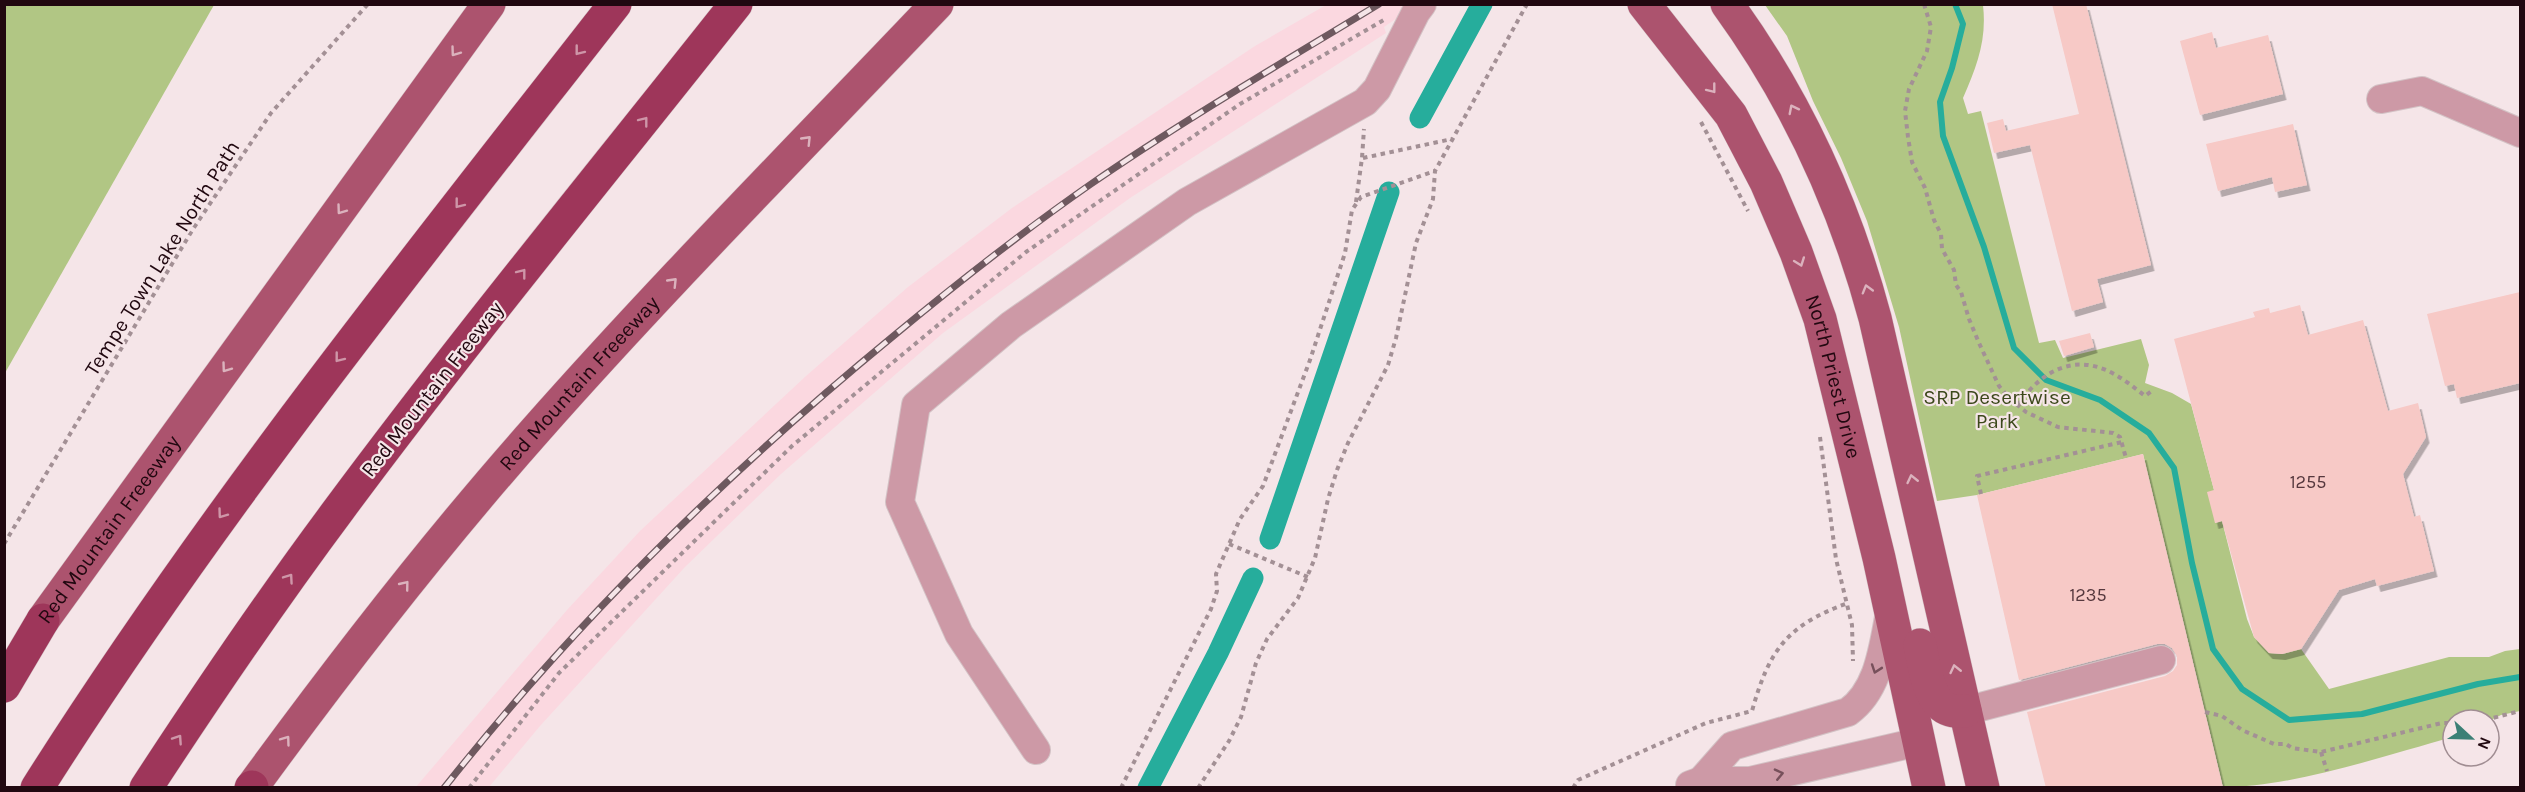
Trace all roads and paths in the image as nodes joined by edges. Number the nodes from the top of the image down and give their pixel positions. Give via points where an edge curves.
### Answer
1 (368, 4) edge
2 (489, 4) edge
3 (615, 4) edge
4 (736, 4) edge
5 (937, 4) edge
6 (1422, 4) edge
7 (1527, 4) edge
8 (1644, 4) edge
9 (1924, 4) edge
10 (1730, 8) edge
11 (1395, 14) dead end
12 (2381, 99) dead end
13 (1365, 102) junction
14 (1698, 113) dead end
15 (2520, 133) edge
16 (1453, 139) junction
17 (1362, 158) junction
18 (1436, 171) junction
19 (1355, 203) junction
20 (1752, 219) dead end
21 (2153, 390) dead end
22 (2018, 405) junction
23 (1818, 425) dead end
24 (2122, 442) junction
25 (2126, 458) dead end
26 (1981, 494) dead end
27 (4, 544) edge
28 (1229, 544) junction
29 (1879, 558) junction
30 (1308, 577) junction
31 (1848, 603) junction
32 (1890, 612) junction
33 (44, 620) junction
34 (2161, 660) dead end
35 (1853, 663) dead end
36 (4, 674) edge
37 (4, 686) edge
38 (1965, 711) junction
39 (2520, 711) edge
40 (2205, 712) dead end
41 (2501, 716) edge
42 (2441, 723) edge
43 (1918, 742) junction
44 (1036, 750) dead end
45 (2321, 752) junction
46 (2327, 771) dead end
47 (1691, 784) edge
48 (252, 787) edge
49 (37, 788) edge
50 (146, 788) edge
51 (469, 788) edge
52 (1121, 788) edge
53 (1198, 788) edge
54 (1573, 788) edge
55 (1929, 788) edge
56 (1983, 788) edge

1 - 27 path, Tempe Town Lake North Path via 258,132 193,230
2 -> 33 main road, Red Mountain Freeeway
3 -> 49 highway via 234,497
50 -> 4 highway, Red Mountain Freeway via 346,500
48 -> 5 main road, Red Mountain Freeeway via 392,601 527,439
6 - 13 street via 1377,89
7 - 16 path
8 -> 29 main road, North Priest Drive via 1731,115 1796,252 1820,319
9 - 22 path via 1931,27 1928,51 1909,89 1905,111 1912,162 1925,188 1941,234 1942,249 1954,270 1969,319 1999,386
38 -> 10 main road via 1859,263 1800,123 1768,64
11 - 51 path via 1240,104 1026,252 792,446 559,673
12 - 15 street via 2422,91
13 - 17 path
13 - 44 street via 1187,202 1011,325 916,405 900,502 959,634
14 - 20 path
16 - 17 path
16 - 18 path
17 - 19 path
18 - 19 path via 1361,197
18 - 30 path via 1433,199 1416,243 1388,365 1337,470
19 - 28 path via 1345,253 1278,447 1263,486 1240,519
21 - 22 path via 2145,396 2113,373 2089,365 2069,364 2042,376
22 - 24 path via 2058,427 2112,433
23 - 31 path via 1836,559
24 - 25 path
24 - 26 path via 1977,476
28 - 30 path
28 - 52 path via 1216,574 1217,591 1211,609
29 - 32 main road, North Priest Drive
29 - 38 main road via 1910,603 1930,688 1940,704 1950,710
30 - 53 path via 1298,598 1267,639 1241,717
31 - 35 path
31 - 54 path via 1819,613 1785,638 1768,665 1752,711 1706,723 1578,780
32 - 43 main road, North Priest Drive
32 -> 47 street via 1880,657 1860,703 1848,712 1732,746
33 - 36 street, Red Mountain Freeeway
33 - 37 highway
34 - 38 street
38 - 56 main road
39 - 41 path
40 - 45 path via 2222,716 2274,744
42 - 45 path
47 -> 43 street via 1750,781
43 - 55 main road, North Priest Drive
45 - 46 path

